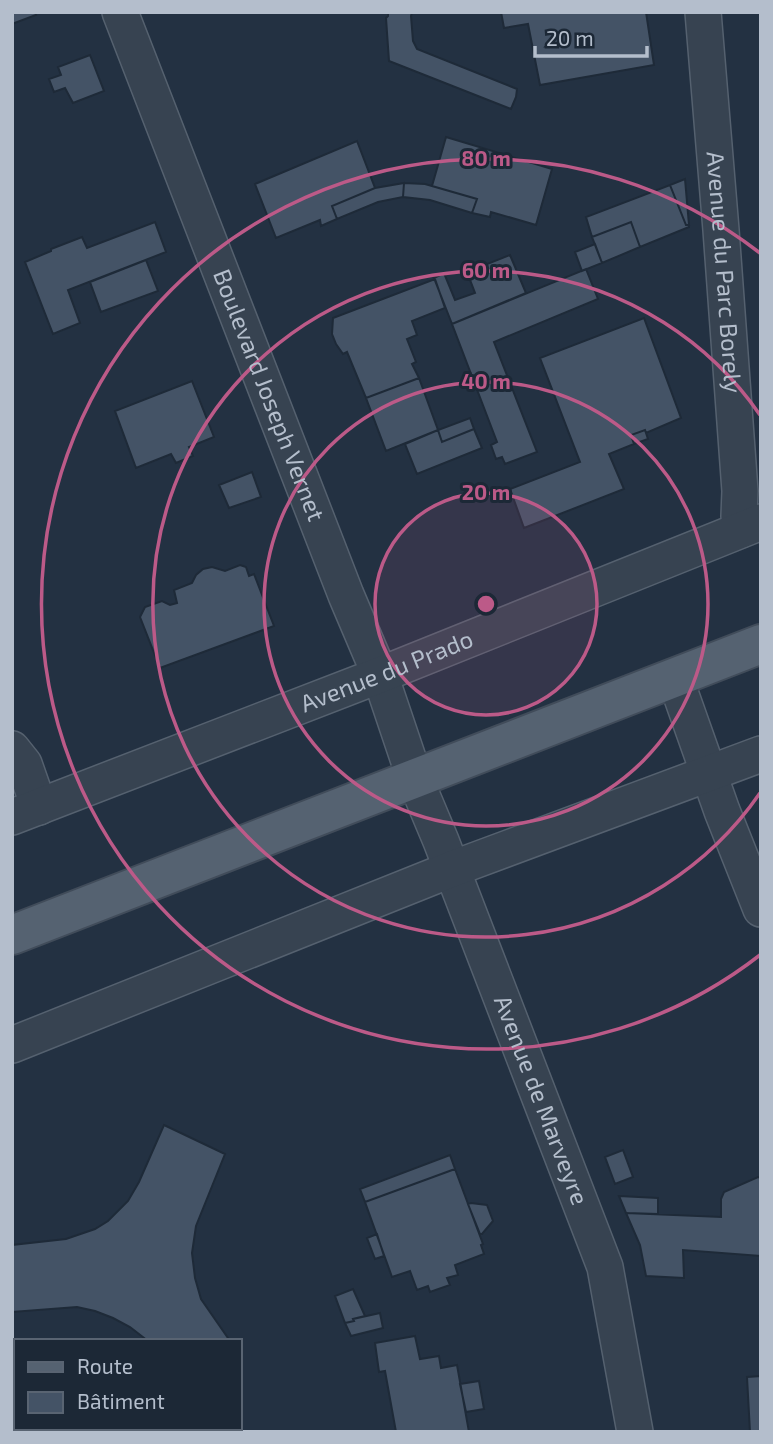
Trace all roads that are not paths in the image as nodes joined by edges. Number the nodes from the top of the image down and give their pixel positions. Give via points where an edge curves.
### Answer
1 (120, 12) edge
2 (703, 12) edge
3 (750, 526) edge
4 (761, 644) edge
5 (380, 675) junction
6 (675, 678) junction
7 (12, 749) edge
8 (761, 754) edge
9 (709, 774) junction
10 (415, 779) junction
11 (26, 812) edge
12 (452, 869) junction
13 (761, 909) edge
14 (12, 935) edge
15 (12, 1045) edge
16 (635, 1432) edge

1 - 5 street, Boulevard Joseph Vernet
2 - 3 street, Avenue du Parc Borely via 739,477
3 - 5 street, Avenue du Prado
4 - 6 main road
5 - 10 street, Boulevard Joseph Vernet
5 - 11 street, Avenue du Prado
6 - 9 street
6 - 10 main road
7 - 11 street via 24,764
8 - 9 street
9 - 12 street
9 - 13 street
10 - 12 street, Avenue de Marveyre
10 - 14 main road
12 - 15 street
12 - 16 street, Avenue de Marveyre via 605,1267

